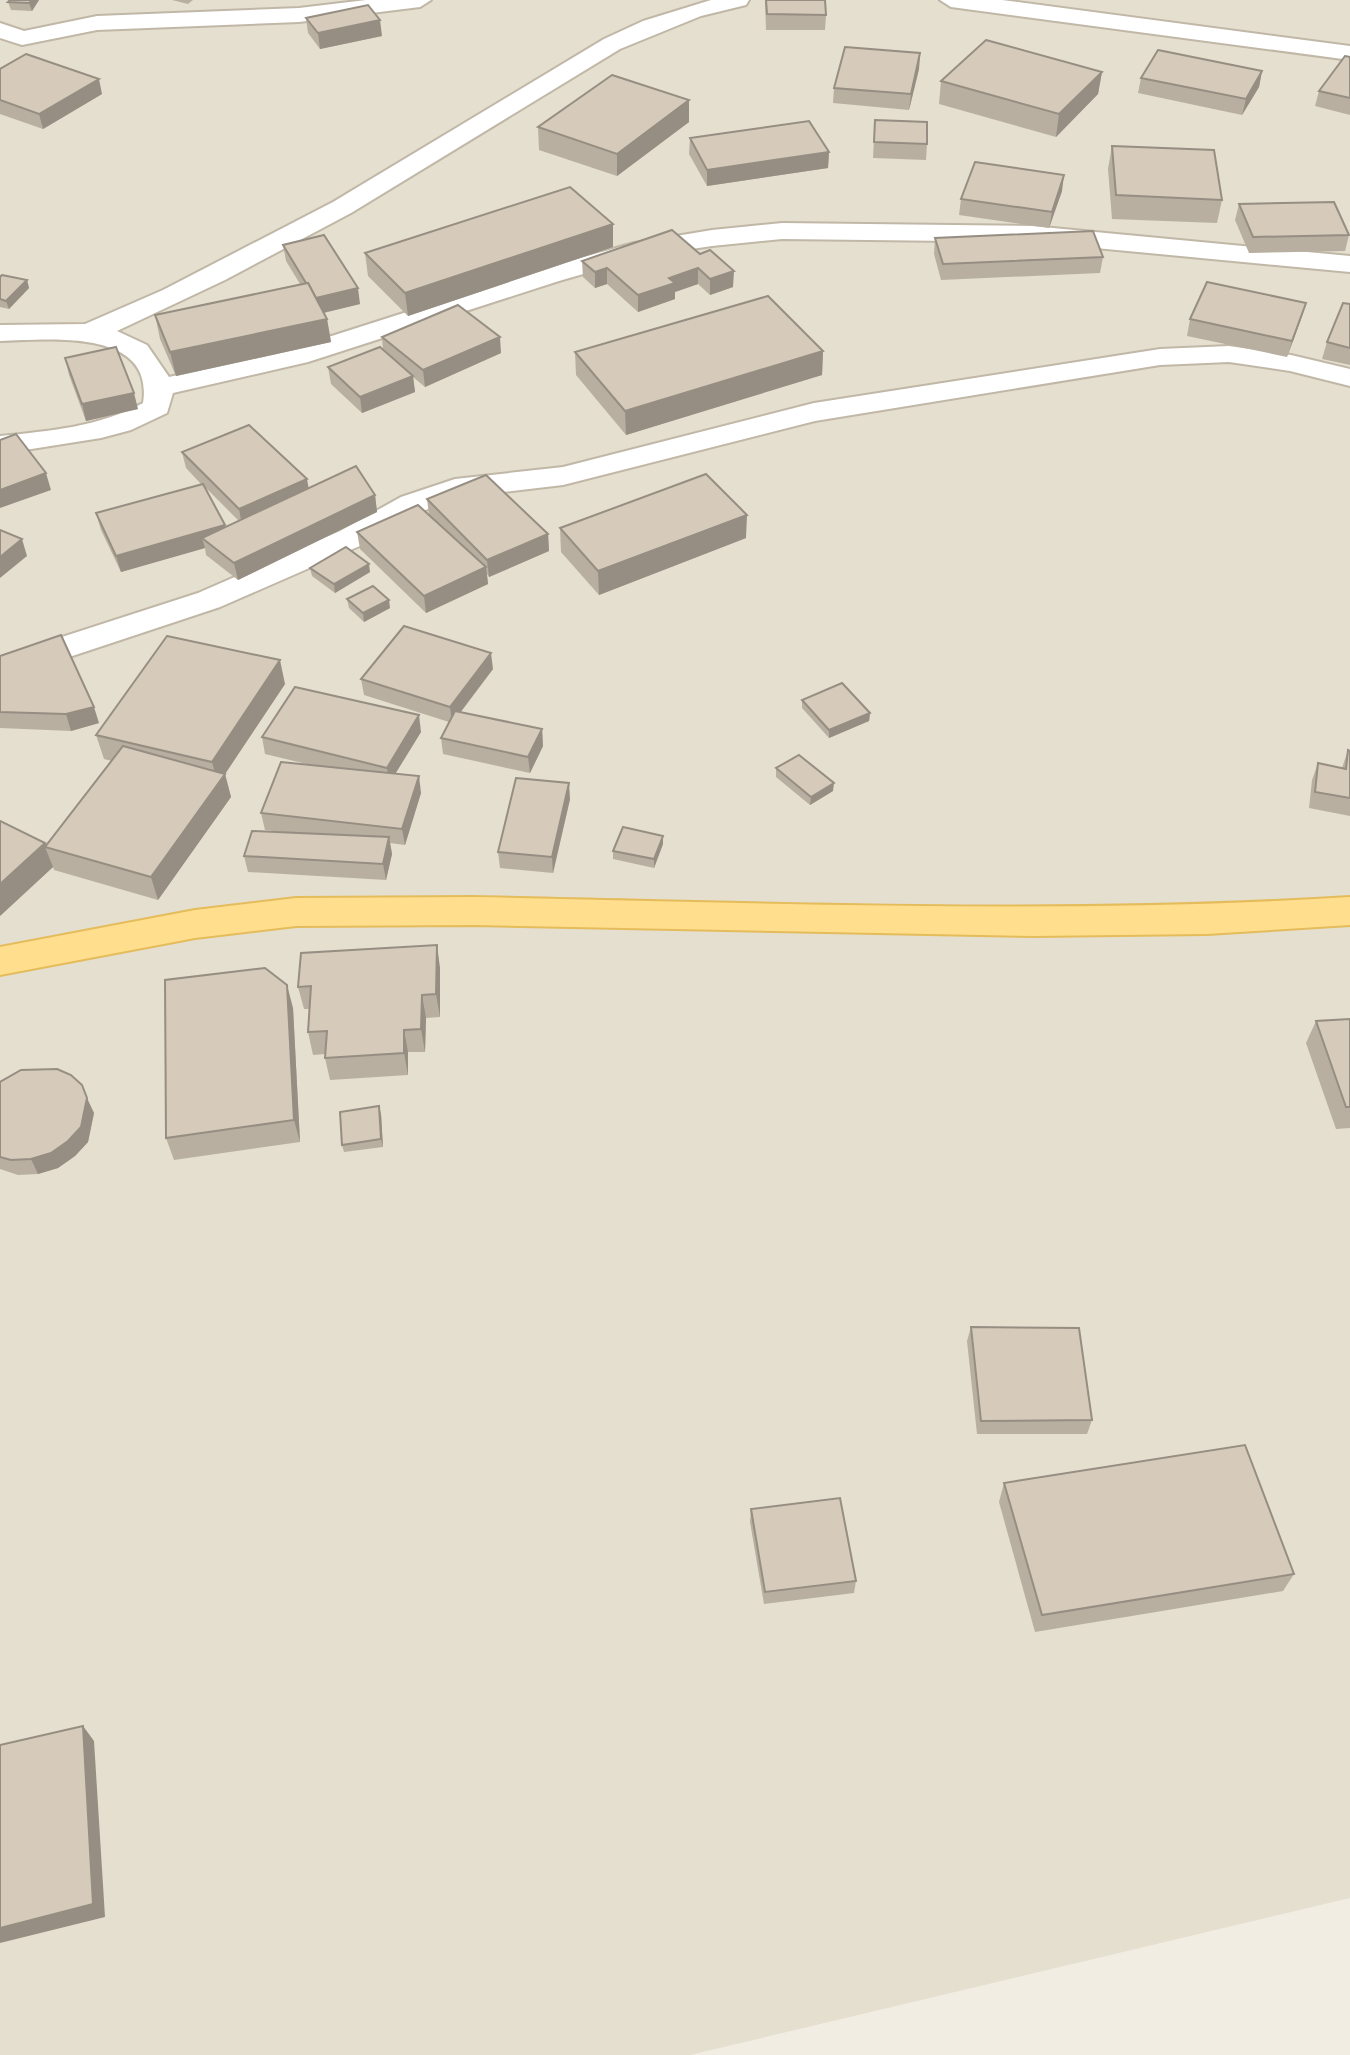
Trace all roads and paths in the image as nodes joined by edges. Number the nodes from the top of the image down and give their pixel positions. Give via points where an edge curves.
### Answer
1 (420, 0) edge
2 (738, 0) edge
3 (951, 0) edge
4 (0, 30) edge
5 (1350, 53) edge
6 (1350, 264) edge
7 (0, 333) edge
8 (86, 334) junction
9 (1350, 378) edge
10 (160, 387) junction
11 (0, 445) edge
12 (0, 669) edge
13 (1350, 911) edge
14 (0, 961) edge

1 - 4 street via 299,15 97,23 22,38
2 - 8 street via 654,22 538,85 382,185 214,277
3 - 5 street
6 - 10 street via 1032,234 782,231 724,236 643,249 298,356
7 - 8 street
8 - 10 street via 116,339 139,352
9 - 12 street via 1229,354 1169,356 814,412 563,475 455,488 209,600
10 - 11 street via 157,407 135,420 47,440
13 - 14 main road via 1207,920 1033,922 296,912 195,924

